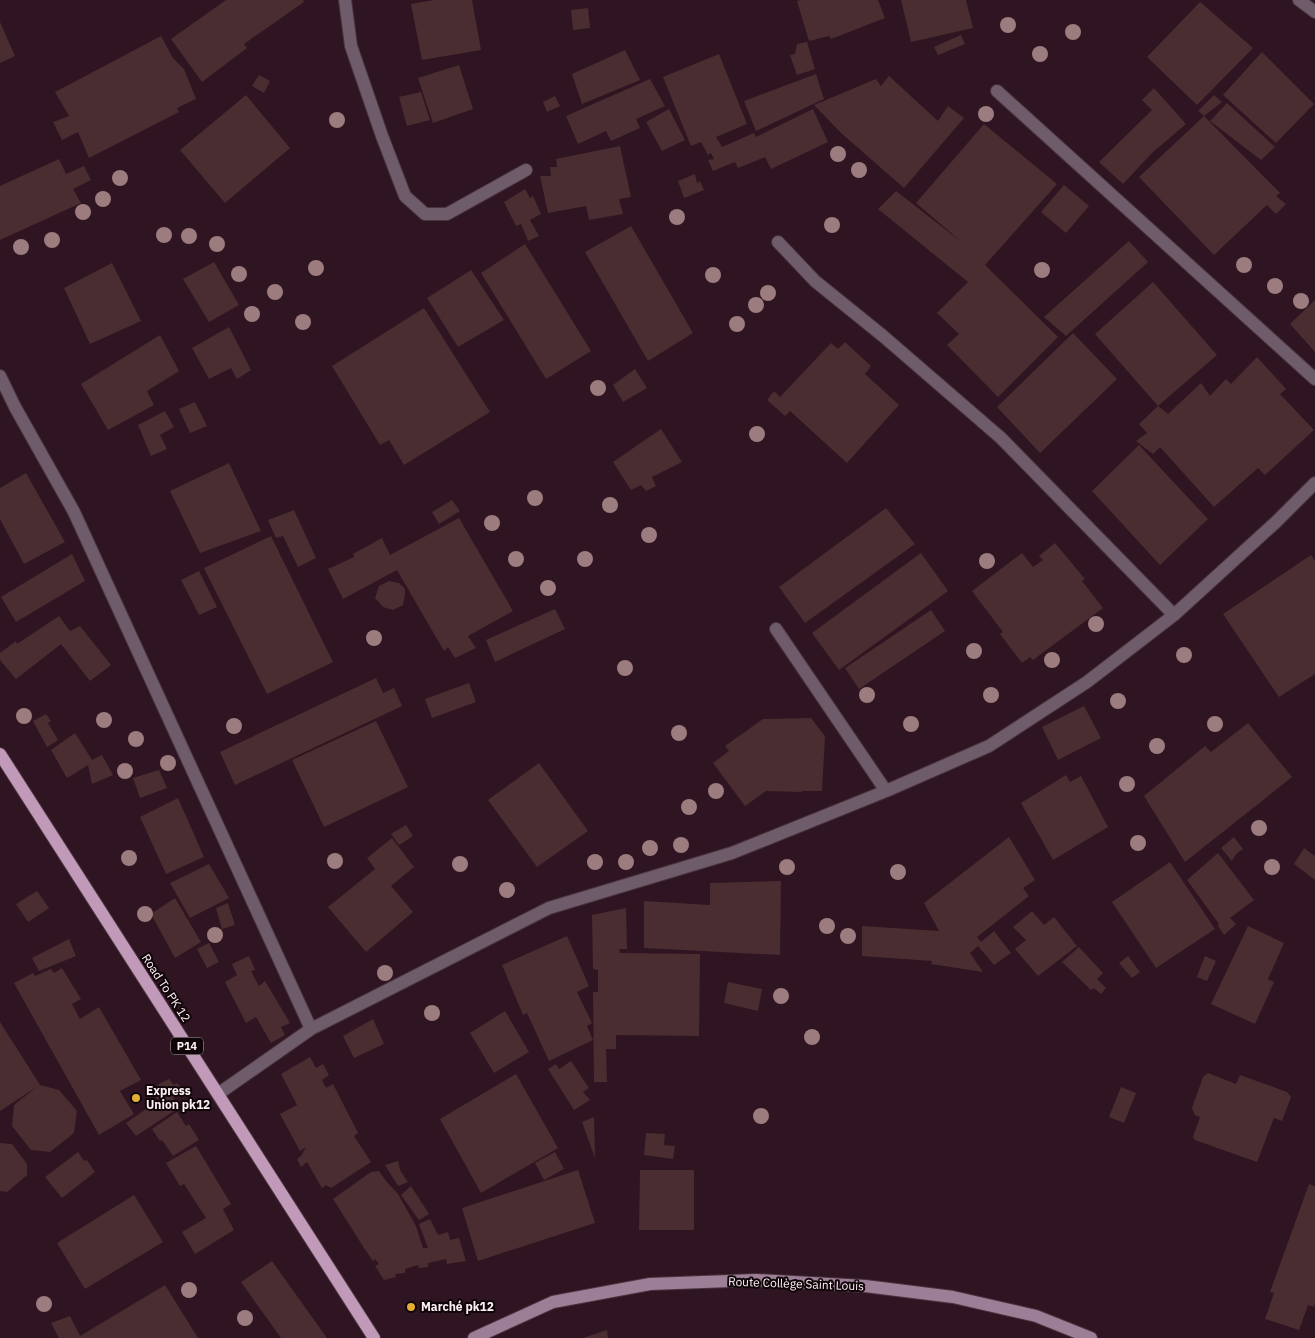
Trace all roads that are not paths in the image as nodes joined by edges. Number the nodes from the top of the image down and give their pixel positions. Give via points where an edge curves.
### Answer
1 (345, 0) edge
2 (1299, 0) edge
3 (1315, 12) edge
4 (997, 91) dead end
5 (526, 170) dead end
6 (778, 242) dead end
7 (0, 376) edge
8 (1315, 379) edge
9 (1315, 483) edge
10 (1174, 615) junction
11 (776, 629) dead end
12 (0, 754) edge
13 (886, 791) junction
14 (311, 1029) junction
15 (218, 1094) junction
16 (374, 1338) edge
17 (474, 1338) edge
18 (1091, 1338) edge

1 - 5 street via 350,46 382,136 406,196 424,214 447,214
2 - 3 street
4 - 8 street
6 - 10 street via 815,281 1000,438
7 - 14 street via 74,512
9 - 10 street
10 - 13 street via 1087,682 989,746
11 - 13 street
12 - 15 main road, Road To PK 12 / P14
13 - 14 street via 732,853 549,908
14 - 15 street
15 - 16 main road, Road To PK 12 / P14
17 - 18 main road, Route Collège Saint Louis via 553,1302 650,1284 756,1280 865,1286 953,1297 1036,1316

